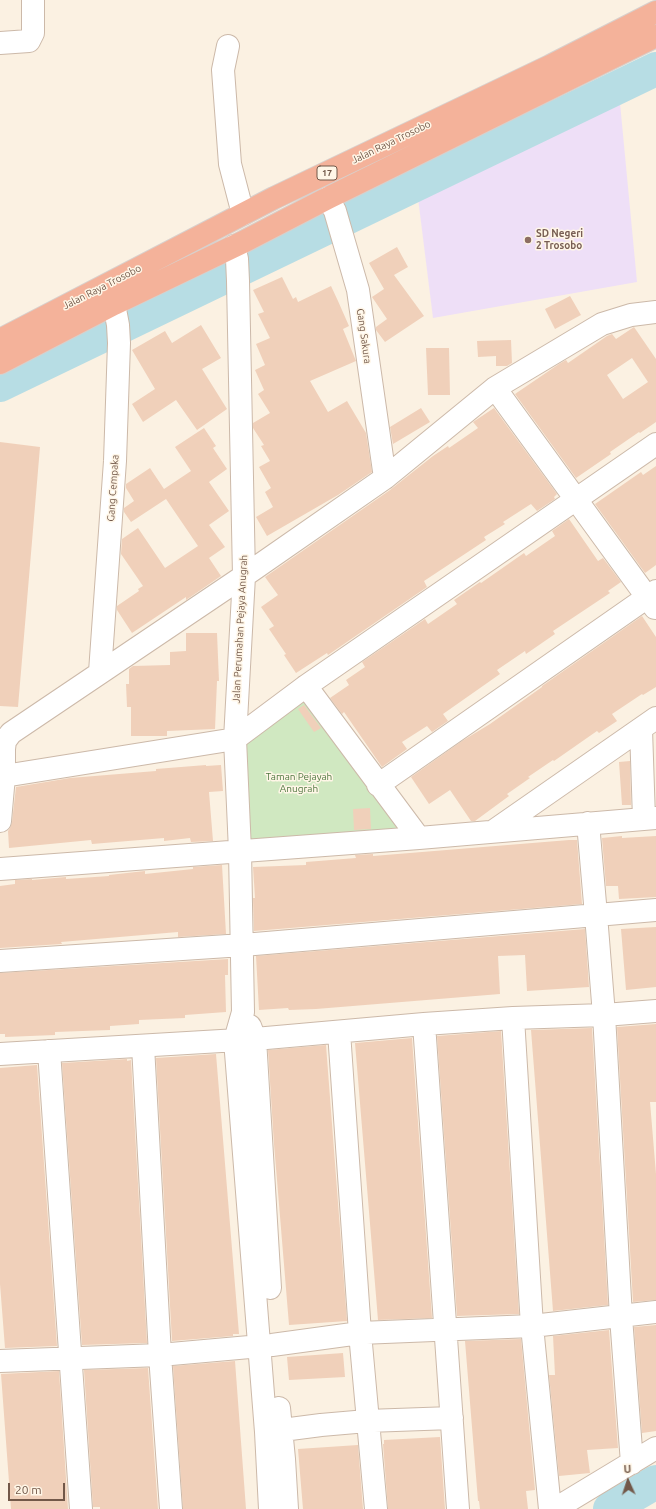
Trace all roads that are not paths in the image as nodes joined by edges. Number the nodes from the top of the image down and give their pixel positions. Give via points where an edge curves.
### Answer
1 (33, 0) edge
2 (656, 12) edge
3 (656, 36) edge
4 (0, 43) edge
5 (228, 46) dead end
6 (331, 205) junction
7 (243, 214) junction
8 (235, 253) junction
9 (115, 308) junction
10 (656, 312) edge
11 (0, 340) edge
12 (0, 363) edge
13 (495, 388) junction
14 (656, 444) edge
15 (385, 478) junction
16 (577, 500) junction
17 (244, 576) junction
18 (653, 599) edge
19 (100, 672) junction
20 (306, 686) junction
21 (648, 724) edge
22 (235, 739) junction
23 (4, 776) junction
24 (378, 785) junction
25 (650, 818) edge
26 (0, 821) edge
27 (588, 823) junction
28 (494, 831) junction
29 (419, 838) junction
30 (240, 851) junction
31 (0, 869) edge
32 (656, 910) edge
33 (596, 915) junction
34 (243, 945) junction
35 (0, 961) edge
36 (656, 1011) edge
37 (604, 1015) junction
38 (513, 1018) junction
39 (424, 1024) junction
40 (340, 1032) junction
41 (245, 1040) junction
42 (143, 1046) junction
43 (49, 1051) junction
44 (0, 1054) edge
45 (656, 1312) edge
46 (621, 1317) junction
47 (532, 1326) junction
48 (446, 1329) junction
49 (360, 1333) junction
50 (266, 1345) junction
51 (160, 1355) junction
52 (70, 1358) junction
53 (0, 1361) edge
54 (452, 1418) junction
55 (367, 1421) junction
56 (273, 1432) junction
57 (656, 1448) edge
58 (276, 1459) junction
59 (632, 1463) junction
60 (81, 1509) edge
61 (171, 1509) edge
62 (270, 1509) edge
63 (287, 1509) edge
64 (376, 1509) edge
65 (458, 1509) edge
66 (550, 1509) edge
67 (555, 1509) edge

1 - 4 street via 33,33 29,41
2 - 7 highway, Jalan Raya Trosobo / 17
3 - 6 highway, 17
5 - 7 street via 223,70 230,164
6 - 8 highway, 17
6 - 15 street, Gang Sakura via 358,290
7 - 11 highway, Jalan Raya Trosobo / 17
8 - 9 highway, 17
8 - 17 street, Jalan Perumahan Pejaya Anugrah via 238,281
9 - 12 highway, 17
9 - 19 street, Gang Cempaka via 119,340 115,461
10 - 13 street via 631,315 602,324
13 - 15 street
13 - 16 street
14 - 16 street
15 - 17 street
16 - 18 street
16 - 20 street
17 - 19 street
17 - 22 street, Jalan Perumahan Pejaya Anugrah
18 - 24 street
19 - 23 street via 11,733 5,741
20 - 22 street
20 - 24 street
21 - 25 street
21 - 28 street
22 - 23 street
22 - 30 street, Jalan Perumahan Pejaya Anugrah
23 - 26 street
24 - 29 street
25 - 27 street
27 - 28 street
27 - 33 street
28 - 29 street
29 - 30 street
30 - 31 street
30 - 34 street, Jalan Perumahan Pejaya Anugrah
32 - 33 street
33 - 34 street
33 - 37 street
34 - 35 street
34 - 41 street, Jalan Perumahan Pejaya Anugrah
36 - 37 street
37 - 38 street
37 - 46 street
38 - 39 street
38 - 47 street
39 - 40 street
39 - 48 street
40 - 41 street
40 - 49 street
41 - 42 street
41 - 50 street
42 - 43 street
42 - 51 street
43 - 44 street
43 - 52 street
45 - 46 street
46 - 47 street
46 - 59 street
47 - 48 street
47 - 66 street
48 - 49 street
48 - 54 street
49 - 50 street
49 - 55 street
50 - 51 street
50 - 56 street
51 - 52 street
51 - 61 street
52 - 53 street
52 - 60 street
54 - 55 street
54 - 65 street
55 - 56 street
55 - 64 street
56 - 58 street
57 - 59 street
58 - 62 street
58 - 63 street
59 - 67 street

